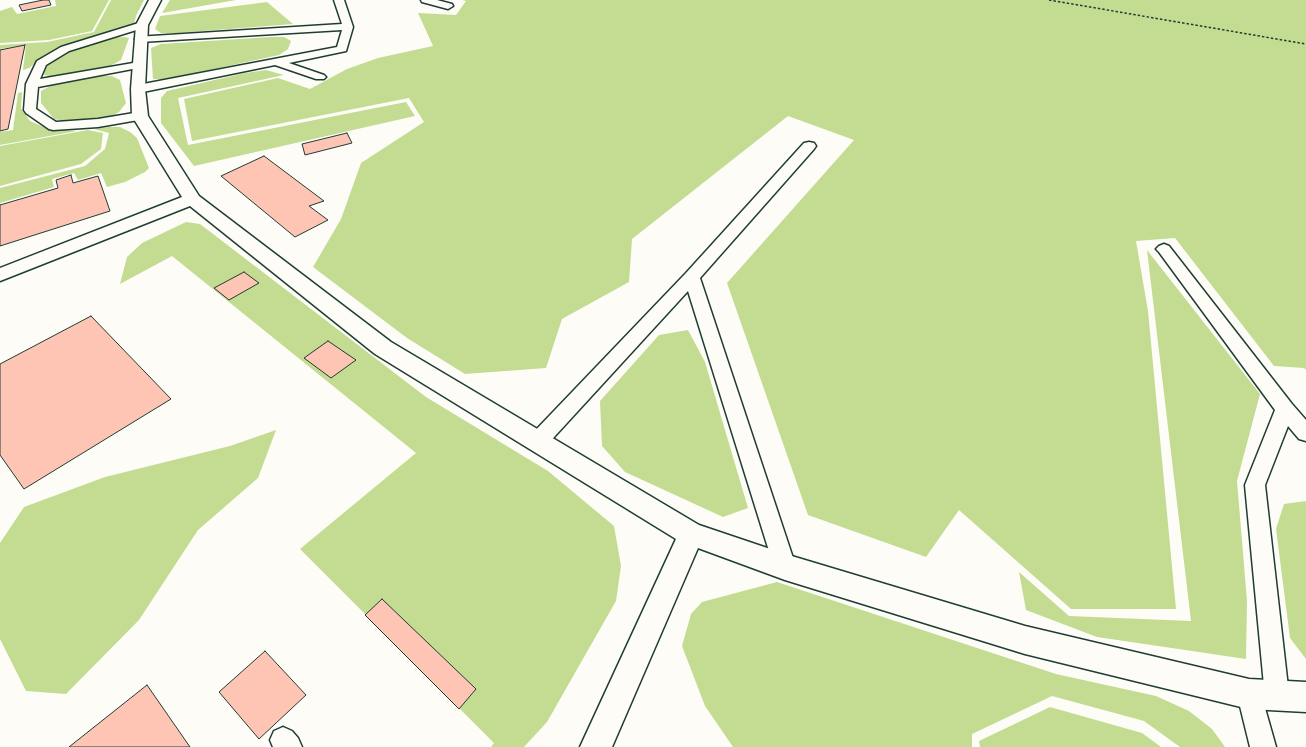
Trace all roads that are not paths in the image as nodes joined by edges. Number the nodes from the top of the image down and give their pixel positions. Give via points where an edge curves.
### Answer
1 (155, 0) edge
2 (339, 0) edge
3 (426, 0) edge
4 (448, 6) dead end
5 (348, 27) junction
6 (141, 32) junction
7 (276, 62) junction
8 (139, 64) junction
9 (320, 77) dead end
10 (32, 84) junction
11 (138, 89) junction
12 (140, 116) junction
13 (809, 146) dead end
14 (192, 200) junction
15 (1164, 249) dead end
16 (0, 274) edge
17 (692, 277) junction
18 (1285, 409) junction
19 (1306, 433) edge
20 (537, 442) junction
21 (691, 534) junction
22 (785, 567) junction
23 (1249, 694) junction
24 (1278, 696) junction
25 (1306, 697) edge
26 (596, 747) edge
27 (1263, 747) edge

1 - 6 street
2 - 5 lane
3 - 4 lane
5 - 6 lane
5 - 7 lane via 342,49
6 - 8 street
6 - 10 lane via 65,49 41,63
7 - 9 lane
7 - 11 lane
8 - 10 lane
8 - 11 street
10 - 12 lane via 30,110 53,126 98,124
11 - 12 street
12 - 14 street
13 - 17 lane
14 - 16 street
14 - 20 street via 383,348
15 - 18 lane
17 - 20 lane
17 - 22 lane
18 - 19 lane
18 - 24 lane via 1255,485
20 - 21 street
21 - 22 street
21 - 26 street
22 - 23 street via 1025,640
23 - 24 street
23 - 27 lane
24 - 25 street

